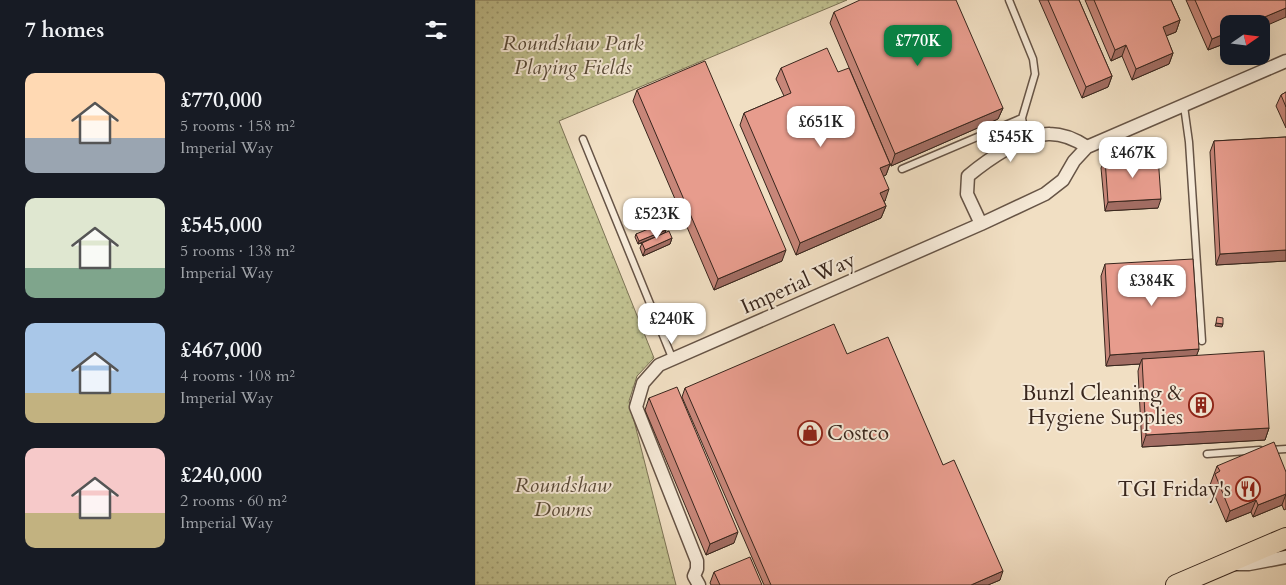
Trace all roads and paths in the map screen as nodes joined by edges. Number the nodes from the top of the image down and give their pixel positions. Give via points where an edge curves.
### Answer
1 (1009, 0) edge
2 (1286, 62) edge
3 (1185, 106) junction
4 (1022, 118) junction
5 (583, 139) dead end
6 (1026, 140) junction
7 (1087, 147) junction
8 (902, 168) dead end
9 (981, 224) junction
10 (1202, 341) dead end
11 (673, 360) junction
12 (1286, 449) edge
13 (1207, 454) dead end
14 (1286, 538) edge
15 (1286, 557) edge
16 (1223, 564) junction
17 (699, 585) edge
18 (1176, 585) edge

1 - 4 lane via 1033,58 1035,74
2 - 3 street, Imperial Way
3 - 7 street, Imperial Way
3 - 10 lane
4 - 6 lane
4 - 8 lane
5 - 11 lane
6 - 7 street via 1049,134 1073,138
6 - 9 street via 987,160 968,176 967,194
7 - 9 street, Imperial Way via 1063,180 1045,194
9 - 11 street, Imperial Way
11 - 17 street, Imperial Way via 659,365 643,383 636,408 697,561 695,576
12 - 13 lane
14 - 16 highway
15 - 16 street via 1249,564
16 - 18 highway

